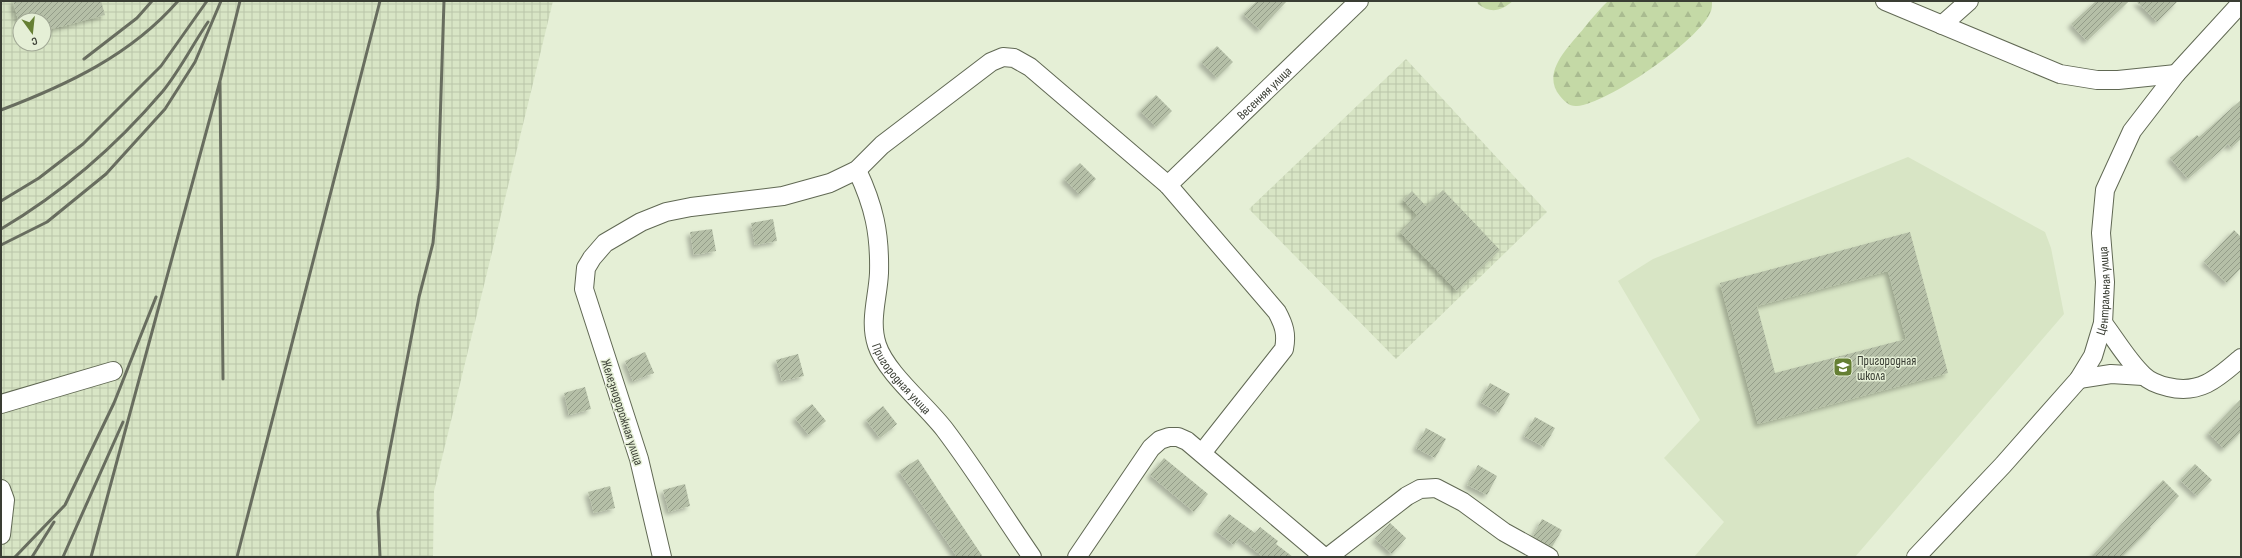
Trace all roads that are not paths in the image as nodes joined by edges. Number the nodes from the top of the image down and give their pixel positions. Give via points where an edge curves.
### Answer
1 (1359, 1) edge
2 (1885, 1) edge
3 (1969, 1) edge
4 (2241, 3) edge
5 (1942, 25) junction
6 (2176, 74) junction
7 (857, 170) junction
8 (1168, 185) junction
9 (2103, 323) junction
10 (2241, 358) edge
11 (113, 372) dead end
12 (2143, 376) junction
13 (2079, 379) junction
14 (1, 404) edge
15 (1202, 453) junction
16 (1, 489) edge
17 (1, 535) edge
18 (662, 557) edge
19 (1032, 557) edge
20 (1077, 557) edge
21 (1324, 557) edge
22 (1328, 557) edge
23 (1549, 557) edge
24 (1916, 557) edge

1 - 8 street, Весенняя улица
2 - 5 street
3 - 5 street
4 - 6 street, Центральная улица
5 - 6 street via 2043,68 2078,78 2118,80
6 - 9 street, Центральная улица via 2132,131 2105,190 2101,233 2105,282
7 - 8 street via 882,145 974,74 1003,57 1014,58 1030,67
7 - 18 street, Железнодорожная улица via 815,189 783,196 691,206 666,212 641,222 605,243 586,268 584,280 587,301 639,459
7 - 19 street, Пригородная улица via 869,196 877,229 879,273 873,318 878,347 896,374 944,429
8 - 15 street via 1277,312 1284,324 1286,336 1284,349
9 - 12 street
9 - 13 street, Центральная улица via 2093,356
10 - 12 street via 2218,378 2199,388 2179,390 2160,385
11 - 14 street
12 - 13 street via 2111,374
13 - 24 street, Центральная улица
15 - 20 street via 1178,437 1160,440 1151,448
15 - 21 street
16 - 17 street via 5,500
22 - 23 street via 1407,496 1420,489 1436,488 1463,502 1504,532

